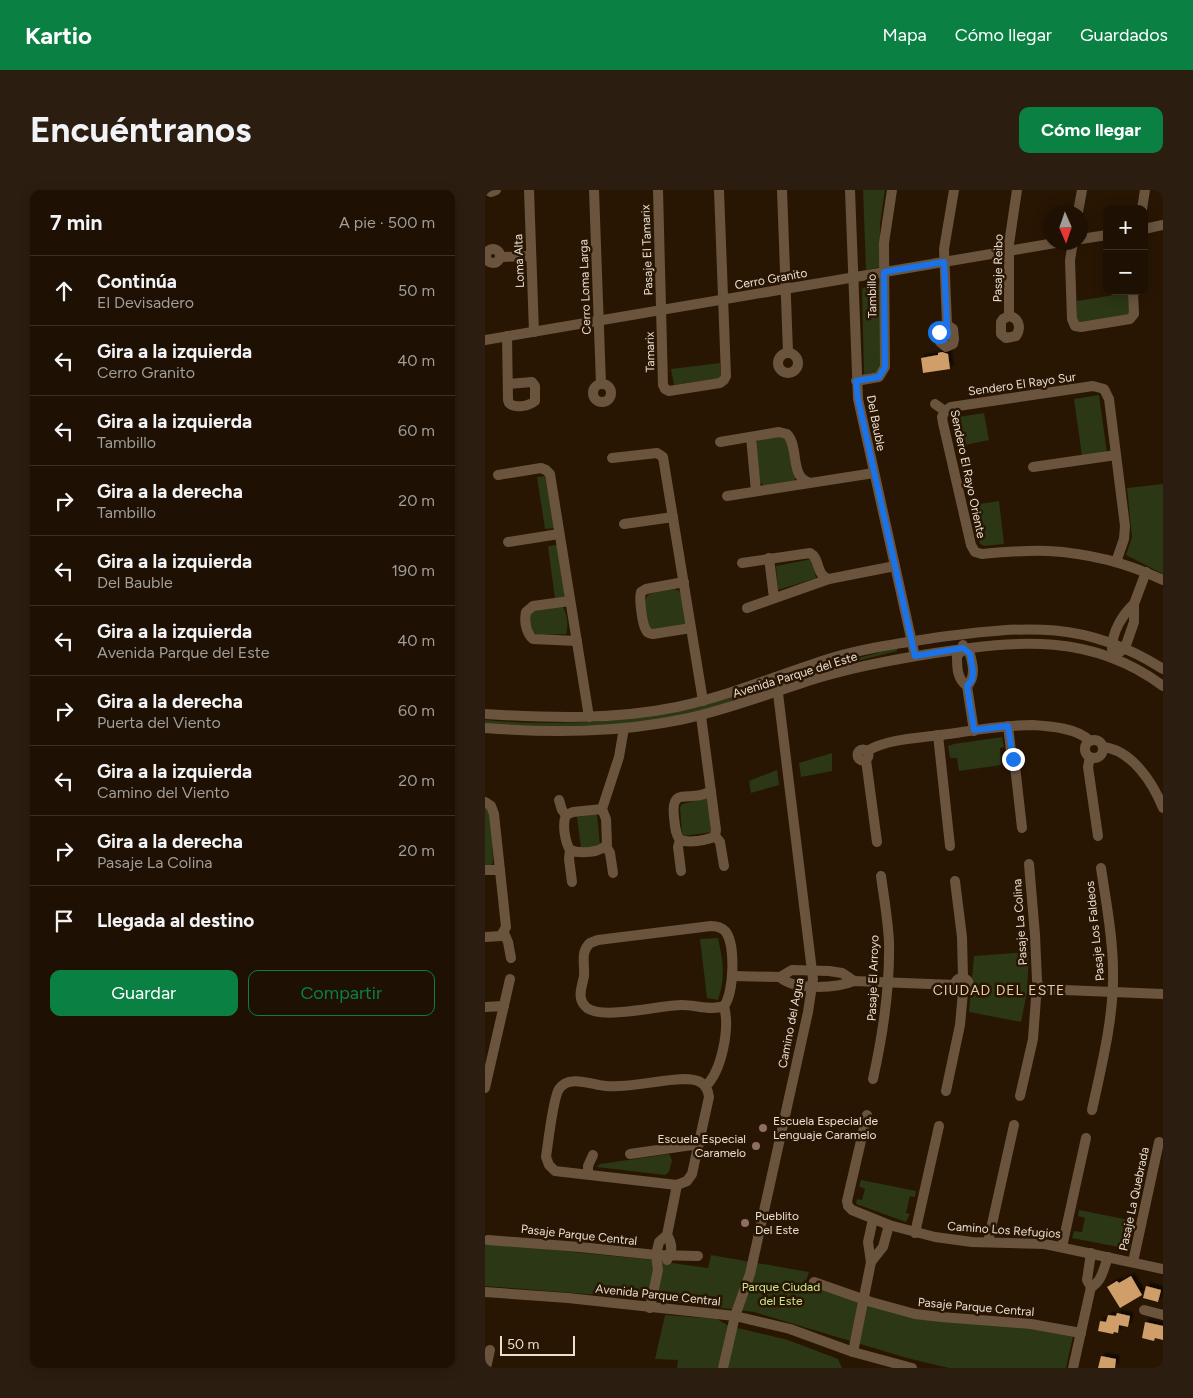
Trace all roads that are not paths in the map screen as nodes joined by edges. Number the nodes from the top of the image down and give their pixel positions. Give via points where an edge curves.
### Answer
1 (487, 190) edge
2 (496, 190) edge
3 (529, 190) edge
4 (594, 190) edge
5 (658, 190) edge
6 (719, 190) edge
7 (782, 190) edge
8 (850, 190) edge
9 (892, 190) edge
10 (954, 190) edge
11 (1017, 190) edge
12 (1082, 190) edge
13 (1145, 190) edge
14 (1079, 205) edge
15 (1143, 205) edge
16 (1163, 225) edge
17 (1148, 227) edge
18 (1103, 236) edge
19 (1088, 238) edge
20 (1043, 245) edge
21 (1071, 250) edge
22 (1008, 252) junction
23 (531, 256) junction
24 (500, 257) dead end
25 (944, 262) junction
26 (884, 272) junction
27 (853, 277) junction
28 (785, 289) junction
29 (1133, 295) edge
30 (723, 300) junction
31 (662, 310) junction
32 (1009, 316) dead end
33 (598, 321) junction
34 (947, 325) dead end
35 (534, 332) junction
36 (507, 336) junction
37 (485, 340) edge
38 (788, 352) dead end
39 (856, 381) junction
40 (508, 384) dead end
41 (601, 384) dead end
42 (935, 404) dead end
43 (945, 411) junction
44 (751, 437) junction
45 (720, 442) dead end
46 (1116, 455) junction
47 (612, 458) dead end
48 (1033, 466) dead end
49 (874, 473) junction
50 (498, 475) dead end
51 (808, 482) junction
52 (756, 491) junction
53 (727, 496) dead end
54 (673, 517) junction
55 (624, 524) dead end
56 (559, 534) junction
57 (508, 542) dead end
58 (769, 558) junction
59 (1116, 562) junction
60 (742, 563) dead end
61 (895, 566) junction
62 (1147, 572) junction
63 (829, 579) junction
64 (1163, 580) edge
65 (683, 582) junction
66 (774, 598) junction
67 (570, 601) junction
68 (1134, 604) junction
69 (747, 608) dead end
70 (691, 628) junction
71 (962, 634) junction
72 (911, 641) junction
73 (577, 642) junction
74 (1112, 642) junction
75 (963, 648) junction
76 (1125, 648) junction
77 (915, 656) junction
78 (1112, 658) junction
79 (1163, 669) edge
80 (776, 677) junction
81 (967, 686) junction
82 (1163, 686) edge
83 (778, 692) junction
84 (703, 701) junction
85 (485, 714) edge
86 (701, 716) junction
87 (589, 717) junction
88 (1008, 726) junction
89 (485, 728) edge
90 (624, 728) junction
91 (974, 730) junction
92 (938, 735) junction
93 (1090, 741) junction
94 (1103, 746) junction
95 (1090, 758) junction
96 (711, 791) junction
97 (559, 800) dead end
98 (485, 802) edge
99 (1163, 808) edge
100 (602, 809) junction
101 (566, 815) junction
102 (1022, 828) dead end
103 (715, 836) junction
104 (1098, 836) dead end
105 (680, 840) junction
106 (877, 842) dead end
107 (606, 846) junction
108 (951, 846) dead end
109 (570, 850) junction
110 (1029, 864) dead end
111 (724, 866) dead end
112 (1101, 868) dead end
113 (485, 870) edge
114 (500, 870) junction
115 (681, 871) dead end
116 (613, 873) dead end
117 (881, 876) dead end
118 (955, 880) dead end
119 (572, 882) dead end
120 (504, 933) junction
121 (485, 937) edge
122 (511, 958) dead end
123 (813, 971) junction
124 (732, 976) junction
125 (780, 977) junction
126 (510, 979) dead end
127 (854, 980) junction
128 (887, 982) junction
129 (960, 984) junction
130 (812, 986) junction
131 (1039, 989) junction
132 (1113, 992) junction
133 (1163, 994) edge
134 (485, 1006) edge
135 (504, 1006) junction
136 (724, 1006) junction
137 (486, 1076) edge
138 (873, 1079) dead end
139 (706, 1086) junction
140 (485, 1088) edge
141 (946, 1091) dead end
142 (1020, 1096) dead end
143 (1092, 1110) dead end
144 (867, 1115) dead end
145 (1014, 1124) dead end
146 (939, 1126) dead end
147 (1086, 1138) dead end
148 (1159, 1142) dead end
149 (699, 1144) junction
150 (631, 1154) dead end
151 (593, 1155) dead end
152 (588, 1174) junction
153 (677, 1185) junction
154 (873, 1219) junction
155 (889, 1225) junction
156 (915, 1233) junction
157 (667, 1235) junction
158 (488, 1240) dead end
159 (988, 1242) junction
160 (1063, 1247) junction
161 (1091, 1253) junction
162 (655, 1255) junction
163 (670, 1256) junction
164 (698, 1256) dead end
165 (1108, 1256) junction
166 (871, 1262) junction
167 (1133, 1262) junction
168 (1163, 1269) edge
169 (658, 1270) junction
170 (814, 1282) dead end
171 (1091, 1287) junction
172 (485, 1292) edge
173 (863, 1300) junction
174 (650, 1308) junction
175 (1144, 1310) dead end
176 (1163, 1315) edge
177 (735, 1316) junction
178 (1081, 1333) junction
179 (490, 1350) dead end
180 (853, 1352) junction
181 (486, 1368) edge
182 (723, 1368) edge
183 (912, 1368) edge
184 (1073, 1368) edge

1 - 2 street
3 - 23 street, Loma Alta
4 - 33 street, Cerro Loma Larga
5 - 31 street, Pasaje El Tamarix
6 - 30 street, Tamarix
7 - 28 street
8 - 27 street, Del Bauble
9 - 26 street, Tambillo via 884,234
10 - 25 street via 944,243
11 - 22 street, Pasaje Reibo
12 - 14 street
13 - 15 street
16 - 17 street
18 - 19 street
20 - 22 street, Cerro Granito
21 - 29 street via 1072,320 1075,326 1128,320 1134,312
22 - 25 street, Cerro Granito
22 - 32 street, Pasaje Reibo
23 - 24 street
23 - 35 street, Loma Alta
25 - 26 street, Cerro Granito
25 - 34 street
26 - 27 street, Cerro Granito
26 - 39 street, Tambillo via 885,367 879,377
27 - 28 street, Cerro Granito
27 - 39 street, Del Bauble
28 - 30 street, Cerro Granito
28 - 38 street
30 - 31 street, Cerro Granito
30 - 31 street, Tamarix via 726,376 720,383 698,387 669,391 664,387
31 - 33 street, Cerro Granito
33 - 35 street, Cerro Granito
33 - 41 street, Cerro Loma Larga
35 - 36 street, Cerro Granito
36 - 37 street, Cerro Granito
36 - 40 street
39 - 49 street, Del Bauble
42 - 43 street, Sendero El Rayo Oriente
43 - 46 street, Sendero El Rayo Sur via 951,407 1097,386 1109,399
43 - 59 street, Sendero El Rayo Oriente via 943,423 975,552 1048,551
44 - 45 street
44 - 51 street via 779,432 787,434 792,440 800,476
44 - 52 street
46 - 48 street
46 - 59 street via 1125,526
47 - 54 street via 661,455
49 - 51 street
49 - 61 street, Del Bauble
50 - 56 street via 539,468 548,472
51 - 52 street
52 - 53 street
54 - 55 street
54 - 65 street
56 - 57 street
56 - 67 street
58 - 60 street
58 - 63 street via 810,553 815,556 820,573
58 - 66 street
59 - 62 street
61 - 63 street
61 - 72 street, Del Bauble
62 - 64 street
62 - 68 street
63 - 66 street
65 - 70 street
65 - 70 street via 641,592 645,629 653,634
66 - 69 street
67 - 73 street
67 - 73 street via 530,607 526,612 526,622 533,640
68 - 74 street via 1122,617
68 - 76 street via 1134,622
70 - 84 street
71 - 72 street, Avenida Parque del Este
71 - 74 street, Avenida Parque del Este via 1043,629 1069,631
71 - 75 street
72 - 77 street, Del Bauble
72 - 80 street, Avenida Parque del Este via 844,655
73 - 87 street
74 - 76 street, Avenida Parque del Este
74 - 78 street
75 - 77 street, Avenida Parque del Este
75 - 78 street, Avenida Parque del Este via 1044,643 1079,648
75 - 81 street via 957,660 960,679
75 - 81 street via 970,654 973,672
76 - 78 street
76 - 79 street, Avenida Parque del Este
77 - 83 street, Avenida Parque del Este via 844,671
78 - 82 street, Avenida Parque del Este
80 - 83 street, Camino del Agua
80 - 84 street, Avenida Parque del Este
81 - 91 street
83 - 86 street, Avenida Parque del Este
83 - 123 street, Camino del Agua
84 - 87 street, Avenida Parque del Este via 645,712
85 - 87 street, Avenida Parque del Este
86 - 90 street, Avenida Parque del Este
86 - 96 street
88 - 91 street
88 - 93 street via 1056,728
88 - 102 street
89 - 90 street, Avenida Parque del Este via 551,732
90 - 100 street via 619,757
91 - 92 street
92 - 106 street via 883,745 866,755
92 - 108 street
93 - 94 street via 1098,741
93 - 95 street via 1085,748
94 - 95 street via 1100,757
94 - 99 street via 1118,751 1136,766 1149,781
95 - 104 street via 1088,768
96 - 103 street
96 - 105 street via 700,796 680,797 674,802 676,833
97 - 101 street
98 - 114 street via 493,810
100 - 101 street
100 - 107 street via 606,822
101 - 109 street via 564,822
103 - 105 street
103 - 111 street via 720,842
105 - 115 street
107 - 109 street via 599,850
107 - 116 street
109 - 119 street
110 - 131 street, Pasaje La Colina
112 - 132 street, Pasaje Los Faldeos via 1112,951
113 - 114 street
114 - 120 street via 506,924
117 - 128 street, Pasaje El Arroyo via 889,942
118 - 129 street via 962,937
120 - 121 street
120 - 122 street
123 - 125 street via 792,970
123 - 127 street via 842,973
123 - 130 street, Camino del Agua
124 - 125 street
124 - 136 street via 729,998
124 - 136 street via 726,932 711,926 598,940 590,943 584,953 581,1000 593,1011 673,1005
125 - 130 street via 789,984
126 - 135 street
127 - 128 street
127 - 130 street via 838,986
128 - 129 street
128 - 138 street, Pasaje El Arroyo via 884,1033
129 - 141 street via 960,1025
130 - 177 street, Camino del Agua via 750,1274
131 - 132 street
131 - 142 street, Pasaje La Colina via 1033,1039
132 - 133 street
132 - 143 street, Pasaje Los Faldeos
134 - 135 street
135 - 137 street
136 - 139 street via 727,1027 718,1067
137 - 140 street
139 - 149 street via 709,1097
139 - 152 street via 696,1079 618,1086 574,1081 565,1083 557,1093 546,1157 555,1170
144 - 154 street, Camino Los Refugios via 847,1199 852,1210
145 - 159 street
146 - 156 street
147 - 160 street
148 - 167 street, Pasaje La Quebrada
149 - 150 street
149 - 153 street via 692,1174 687,1181
151 - 152 street
152 - 153 street
153 - 157 street
154 - 155 street, Camino Los Refugios
154 - 166 street via 868,1242
155 - 156 street, Camino Los Refugios
155 - 166 street via 883,1247
156 - 159 street, Camino Los Refugios
157 - 162 street via 659,1242
157 - 163 street via 671,1243
158 - 162 street, Pasaje Parque Central
159 - 160 street, Camino Los Refugios
160 - 161 street, Camino Los Refugios
161 - 165 street, Camino Los Refugios
161 - 171 street via 1087,1280
162 - 163 street, Pasaje Parque Central
162 - 169 street
163 - 164 street, Pasaje Parque Central
163 - 169 street
165 - 167 street, Camino Los Refugios
165 - 171 street via 1100,1279
166 - 173 street
167 - 168 street, Camino Los Refugios
169 - 174 street
170 - 173 street, Pasaje Parque Central
171 - 178 street
172 - 174 street, Avenida Parque Central
173 - 178 street, Pasaje Parque Central via 929,1316 1031,1324
173 - 180 street
174 - 177 street, Avenida Parque Central
175 - 176 street
177 - 180 street, Avenida Parque Central via 790,1330
177 - 182 street, Camino del Agua
178 - 184 street
179 - 181 street
180 - 183 street, Avenida Parque Central

